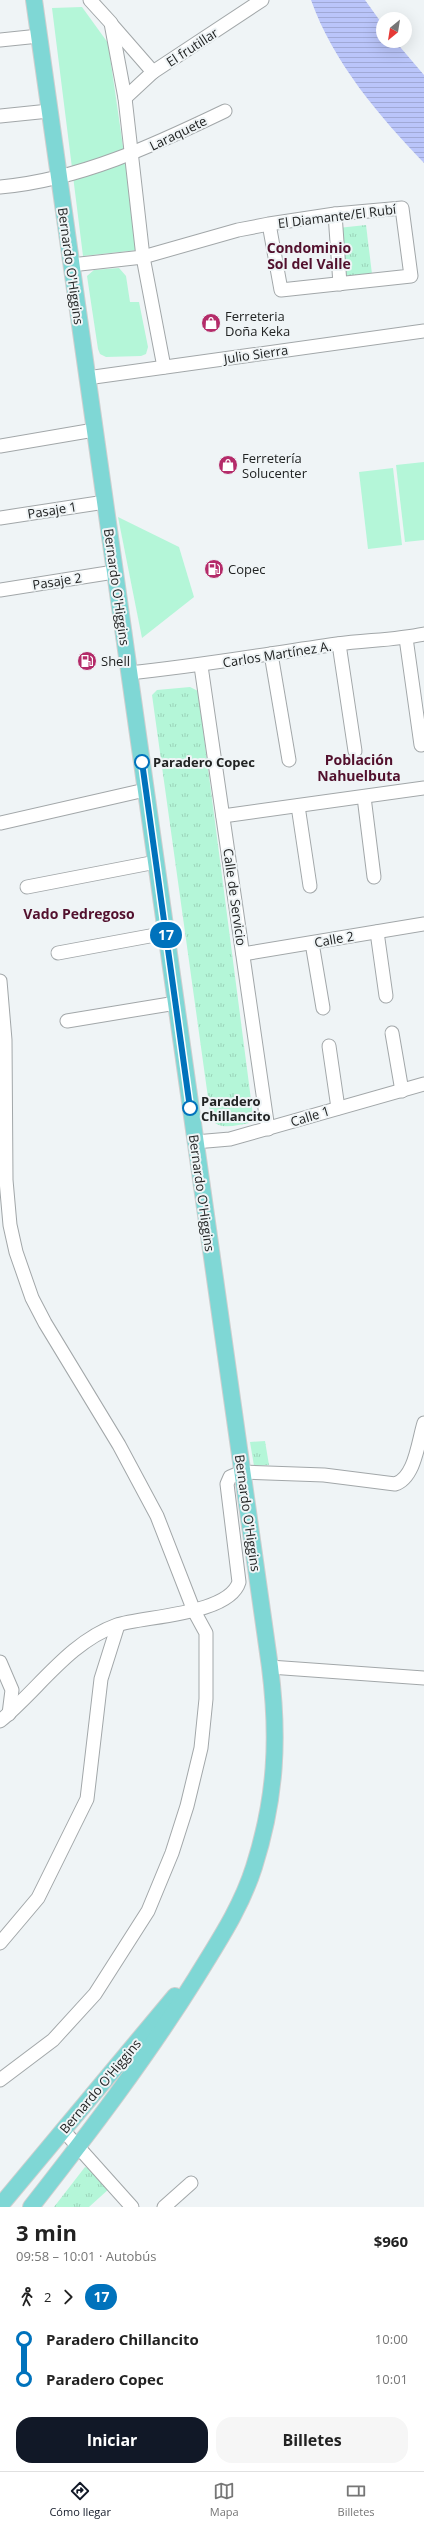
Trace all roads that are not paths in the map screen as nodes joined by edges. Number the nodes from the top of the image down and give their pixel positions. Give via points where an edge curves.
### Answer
1 (34, 0) edge
2 (262, 0) edge
3 (92, 1) edge
4 (111, 23) junction
5 (39, 36) junction
6 (0, 40) edge
7 (153, 72) junction
8 (125, 98) junction
9 (49, 111) junction
10 (225, 111) dead end
11 (0, 116) edge
12 (132, 154) junction
13 (58, 176) junction
14 (0, 187) edge
15 (335, 214) junction
16 (268, 224) junction
17 (143, 257) junction
18 (71, 266) junction
19 (340, 284) junction
20 (424, 331) edge
21 (164, 367) junction
22 (87, 378) junction
23 (94, 430) junction
24 (0, 446) edge
25 (105, 502) junction
26 (0, 518) edge
27 (114, 572) junction
28 (0, 590) edge
29 (424, 634) edge
30 (406, 638) junction
31 (339, 644) junction
32 (271, 654) junction
33 (201, 666) junction
34 (129, 673) junction
35 (421, 745) dead end
36 (355, 751) dead end
37 (289, 760) dead end
38 (424, 788) edge
39 (146, 790) junction
40 (364, 796) junction
41 (298, 806) junction
42 (223, 816) junction
43 (1, 823) edge
44 (156, 862) junction
45 (374, 877) dead end
46 (310, 886) dead end
47 (27, 887) dead end
48 (424, 924) edge
49 (377, 932) junction
50 (166, 933) junction
51 (312, 943) junction
52 (58, 953) dead end
53 (243, 954) junction
54 (0, 982) edge
55 (386, 996) dead end
56 (176, 1004) junction
57 (323, 1008) dead end
58 (67, 1021) dead end
59 (392, 1033) dead end
60 (329, 1046) dead end
61 (424, 1084) edge
62 (402, 1091) junction
63 (338, 1108) junction
64 (268, 1128) junction
65 (195, 1142) junction
66 (424, 1423) edge
67 (242, 1472) junction
68 (194, 1611) junction
69 (118, 1624) junction
70 (0, 1662) edge
71 (270, 1667) junction
72 (424, 1678) edge
73 (4, 1718) edge
74 (0, 1943) edge
75 (202, 1969) junction
76 (0, 2080) edge
77 (63, 2130) junction
78 (78, 2147) junction
79 (191, 2183) dead end
80 (125, 2205) edge
81 (0, 2206) edge
82 (31, 2207) edge
83 (164, 2207) edge

1 - 5 main road, Bernardo O'Higgins
2 - 7 street, El frutillar
3 - 4 street
4 - 7 street
4 - 8 street
5 - 6 street
5 - 9 main road, Bernardo O'Higgins
7 - 8 street, El frutillar
8 - 12 street
9 - 11 street
9 - 13 main road, Bernardo O'Higgins
10 - 12 street, Laraquete
12 - 13 street, Laraquete
12 - 17 street via 132,177
13 - 14 street, Laraquete via 33,184
13 - 18 main road, Bernardo O'Higgins
15 - 16 street, El Diamante/El Rubí
15 - 19 street
15 - 19 street, El Diamante/El Rubí via 402,208 411,276
16 - 17 street, El Diamante/El Rubí
16 - 19 street, El Diamante/El Rubí via 281,290
17 - 18 street, El Diamante/El Rubí
17 - 21 street
18 - 22 main road, Bernardo O'Higgins
20 - 21 street, Julio Sierra
21 - 22 street, Julio Sierra
22 - 23 main road, Bernardo O'Higgins
23 - 24 street
23 - 25 main road, Bernardo O'Higgins
25 - 26 street, Pasaje 1
25 - 27 main road, Bernardo O'Higgins
27 - 28 street, Pasaje 2
27 - 34 main road, Bernardo O'Higgins
29 - 30 street, Carlos Martínez A.
30 - 31 street, Carlos Martínez A.
30 - 35 street
31 - 32 street, Carlos Martínez A.
31 - 36 street
32 - 33 street, Carlos Martínez A.
32 - 37 street
33 - 34 street, Carlos Martínez A.
33 - 42 street, Calle de Servicio
34 - 39 main road, Bernardo O'Higgins
38 - 40 street
39 - 43 street
39 - 44 main road, Bernardo O'Higgins
40 - 41 street
40 - 45 street
41 - 42 street
41 - 46 street
42 - 53 street, Calle de Servicio
44 - 47 street
44 - 50 main road, Bernardo O'Higgins
48 - 49 street, Calle 2
49 - 51 street, Calle 2
49 - 55 street
50 - 52 street
50 - 56 main road, Bernardo O'Higgins
51 - 53 street, Calle 2
51 - 57 street
53 - 64 street, Calle de Servicio
54 - 68 street via 5,1040 6,1180 10,1225 16,1252 32,1298 123,1452 157,1516
56 - 58 street
56 - 65 main road, Bernardo O'Higgins
59 - 62 street
60 - 63 street
61 - 62 street, Calle 1
62 - 63 street, Calle 1
63 - 64 street, Calle 1
64 - 65 street, Calle 1 via 230,1139
65 - 67 main road, Bernardo O'Higgins
66 - 67 street via 409,1475 402,1482 395,1484 324,1475
67 - 68 street via 230,1478 227,1484 238,1584 230,1594
67 - 71 main road, Bernardo O'Higgins
68 - 69 street
68 - 76 street via 206,1633 206,1699 201,1748 187,1806 148,1911 95,1994 53,2040
69 - 73 street via 81,1646
69 - 74 street via 101,1679 87,1799 38,1898
70 - 73 street via 12,1690
71 - 72 street
71 - 75 main road, Bernardo O'Higgins via 276,1749 264,1827 246,1888 222,1937
75 - 77 main road, Bernardo O'Higgins via 174,1997
75 - 78 main road, Bernardo O'Higgins via 144,2059
77 - 78 street
77 - 81 main road, Bernardo O'Higgins
78 - 80 street
78 - 82 main road, Bernardo O'Higgins
79 - 83 street

